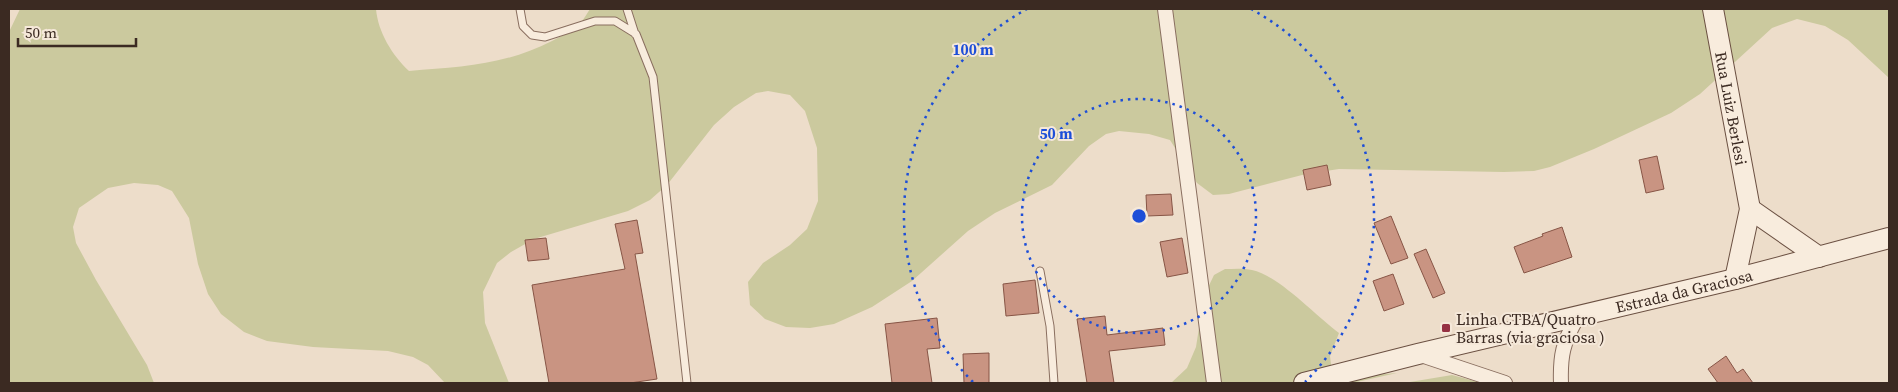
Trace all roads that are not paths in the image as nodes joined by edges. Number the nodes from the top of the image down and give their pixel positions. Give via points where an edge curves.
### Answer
1 (520, 9) edge
2 (627, 9) edge
3 (1165, 9) edge
4 (1713, 9) edge
5 (636, 34) junction
6 (1750, 209) junction
7 (1889, 238) edge
8 (1819, 257) junction
9 (1040, 271) dead end
10 (1735, 279) junction
11 (1577, 318) junction
12 (1418, 354) junction
13 (687, 383) edge
14 (1054, 383) edge
15 (1214, 383) edge
16 (1304, 383) edge
17 (1505, 383) edge
18 (1561, 383) edge

1 - 5 lane via 523,26 532,35 545,37 595,21 615,21
2 - 5 lane
3 - 15 street
4 - 6 main road, Rua Luiz Berlesi
5 - 13 lane via 653,76
6 - 8 main road
6 - 10 main road, Rua Luiz Berlesi
7 - 8 main road, Estrada da Graciosa
8 - 10 main road, Estrada da Graciosa
9 - 14 lane via 1050,326
10 - 11 main road, Estrada da Graciosa
11 - 12 main road, Estrada da Graciosa
11 - 18 street via 1563,347
12 - 16 main road, Estrada da Graciosa
12 - 17 street

